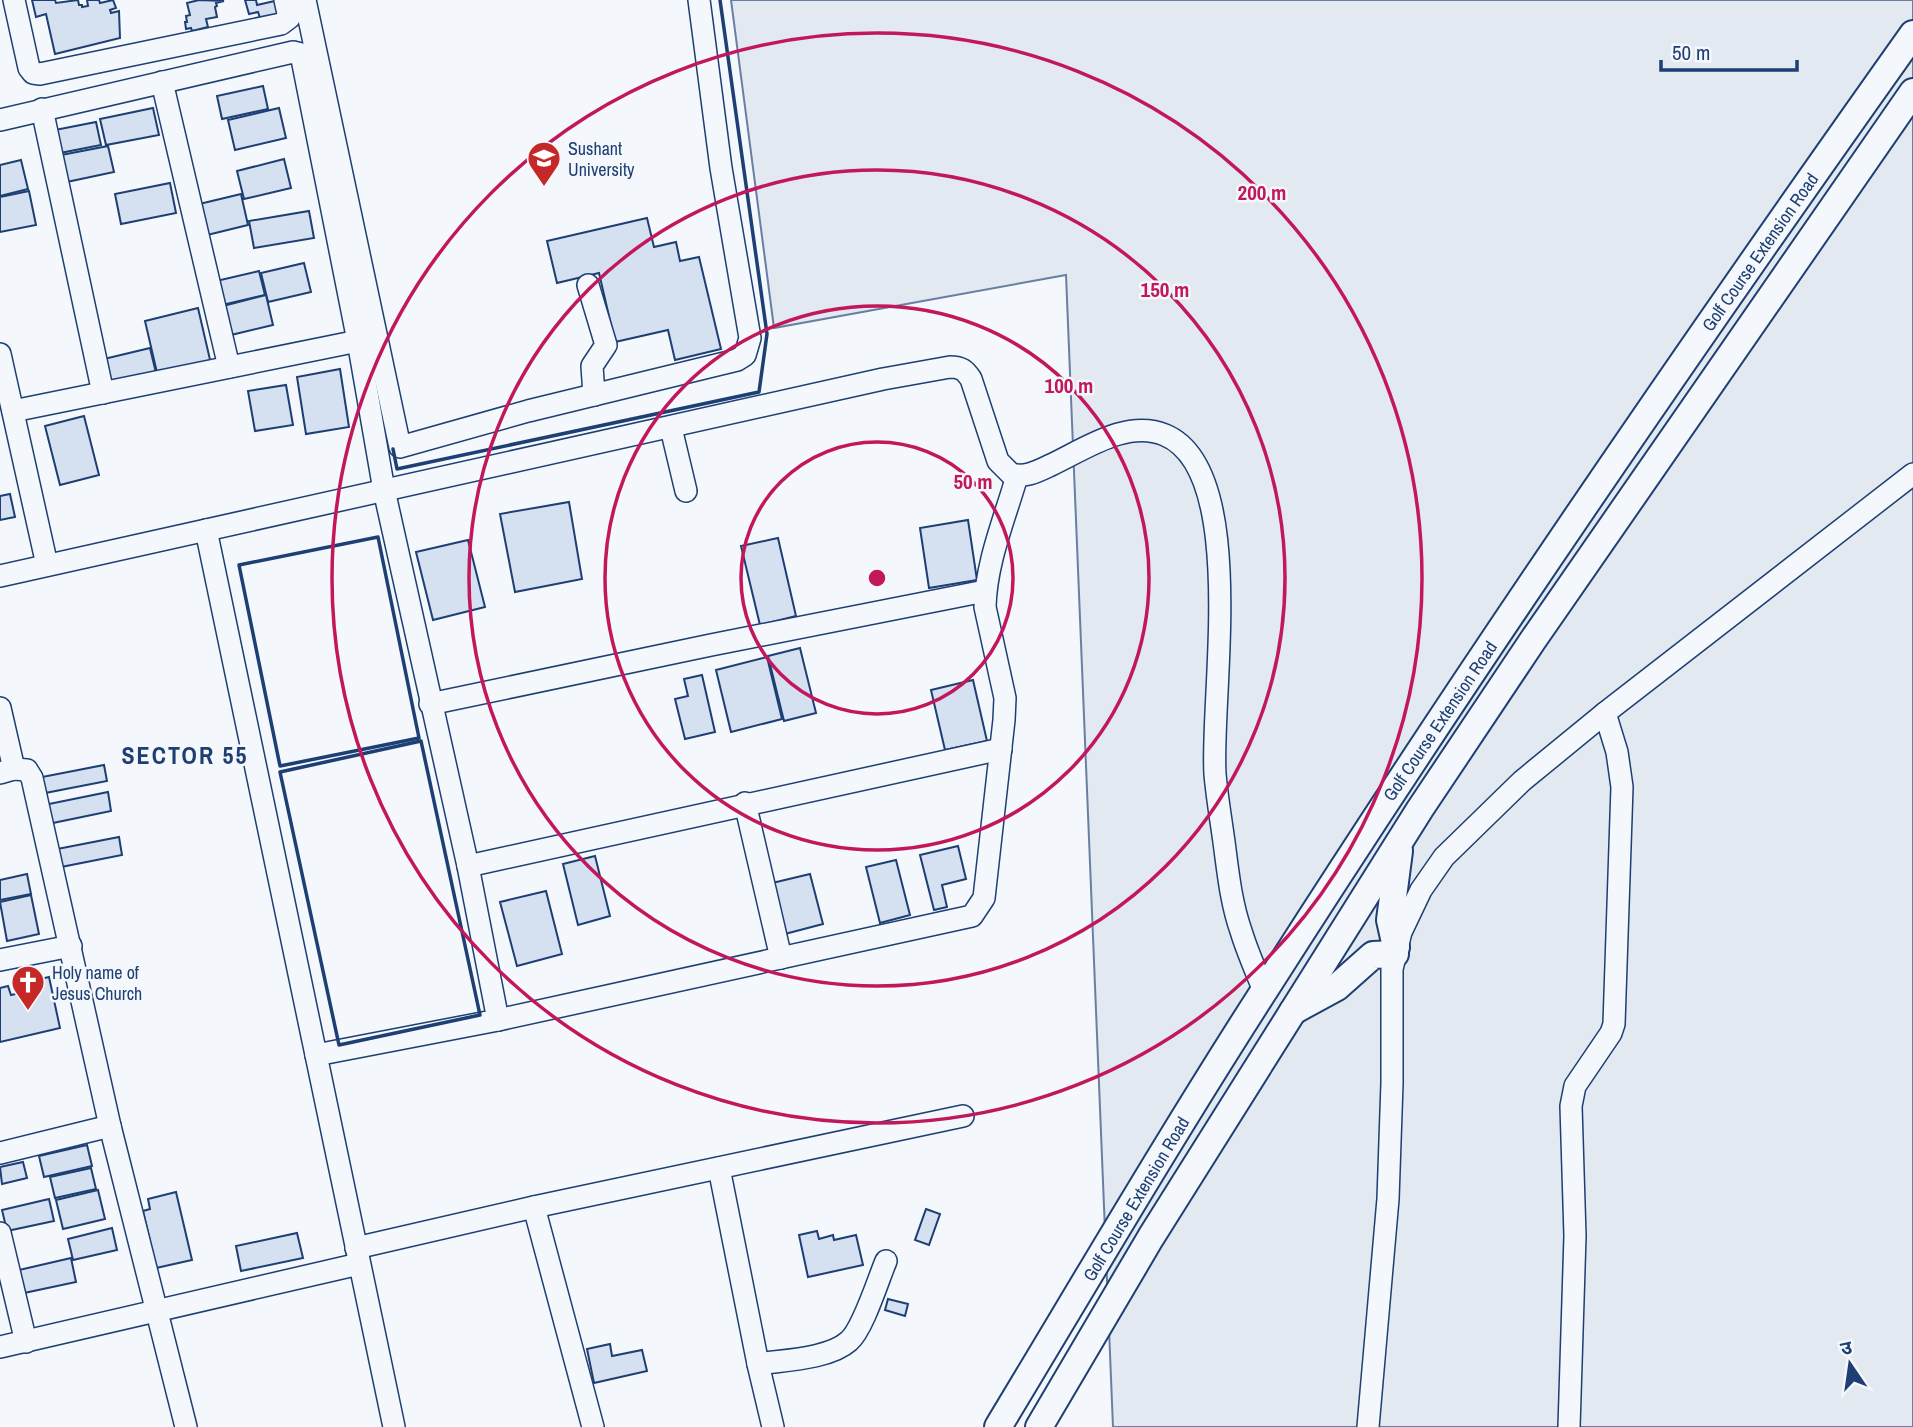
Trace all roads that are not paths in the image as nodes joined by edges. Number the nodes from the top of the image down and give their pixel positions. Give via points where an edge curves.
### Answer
1 (14, 0) edge
2 (285, 0) edge
3 (305, 0) edge
4 (699, 0) edge
5 (1913, 34) edge
6 (174, 45) junction
7 (146, 51) junction
8 (165, 81) junction
9 (1913, 92) edge
10 (42, 109) junction
11 (0, 120) edge
12 (588, 285) dead end
13 (358, 341) junction
14 (0, 354) edge
15 (229, 367) junction
16 (103, 393) junction
17 (594, 395) junction
18 (13, 411) junction
19 (671, 428) junction
20 (1913, 474) edge
21 (1017, 476) junction
22 (384, 490) junction
23 (685, 491) dead end
24 (206, 530) junction
25 (47, 565) junction
26 (0, 576) edge
27 (985, 592) junction
28 (430, 704) junction
29 (0, 708) edge
30 (1605, 713) junction
31 (1428, 739) junction
32 (1001, 749) junction
33 (1455, 757) junction
34 (7, 771) edge
35 (745, 803) junction
36 (1401, 839) junction
37 (468, 866) junction
38 (71, 946) junction
39 (1396, 951) junction
40 (781, 958) junction
41 (0, 961) edge
42 (1264, 991) junction
43 (1290, 1013) junction
44 (498, 1020) junction
45 (316, 1055) junction
46 (963, 1116) dead end
47 (110, 1126) junction
48 (0, 1153) edge
49 (719, 1168) junction
50 (534, 1207) junction
51 (1124, 1219) junction
52 (0, 1233) edge
53 (1151, 1237) junction
54 (357, 1256) junction
55 (886, 1261) dead end
56 (155, 1310) junction
57 (26, 1342) junction
58 (0, 1347) edge
59 (758, 1364) junction
60 (186, 1427) edge
61 (394, 1427) edge
62 (593, 1427) edge
63 (774, 1427) edge
64 (998, 1427) edge
65 (1039, 1427) edge
66 (1368, 1427) edge
67 (1569, 1427) edge

1 - 7 street via 33,73
2 - 6 street via 289,18 281,24
3 - 17 street via 400,447
4 - 17 street via 749,346 737,360
5 - 31 main road, Golf Course Extension Road
6 - 7 street
6 - 8 street
7 - 8 street
8 - 10 street
8 - 13 street via 293,52 301,54
8 - 15 street
9 - 33 main road, Golf Course Extension Road
10 - 11 street
10 - 16 street
12 - 17 street via 606,345 592,366
13 - 15 street
13 - 22 street
14 - 18 street
15 - 16 street
16 - 18 street
18 - 25 street
19 - 21 street via 883,379 958,367 971,379 998,461
19 - 22 street
19 - 23 street
20 - 30 street
21 - 27 street
21 - 42 street via 1132,430 1151,431 1174,441 1189,453 1204,478 1215,520 1220,630 1216,781 1234,907
22 - 24 street
22 - 28 street
24 - 25 street
24 - 45 street
25 - 26 street
27 - 28 street
27 - 32 street via 1005,698
28 - 37 street
29 - 34 street
30 - 39 street via 1522,781 1444,857 1418,897
30 - 67 street via 1617,752 1622,810 1614,1024 1575,1086 1571,1106 1575,1236
31 - 33 main road
31 - 42 main road, Golf Course Extension Road
32 - 35 street
32 - 40 street via 984,898 972,916
33 - 36 main road, Golf Course Extension Road
34 - 38 street via 27,770 32,778
35 - 37 street
35 - 40 street
36 - 39 main road via 1390,909
36 - 43 main road, Golf Course Extension Road
37 - 44 street
38 - 41 street
38 - 47 street
39 - 43 main road via 1373,955 1337,987
39 - 66 street via 1388,1199
40 - 44 street
42 - 51 main road, Golf Course Extension Road
43 - 53 main road, Golf Course Extension Road
44 - 45 street
45 - 54 street
46 - 49 street
47 - 48 street
47 - 56 street
49 - 50 street
49 - 59 street
50 - 54 street
50 - 62 street
51 - 53 main road
51 - 64 main road, Golf Course Extension Road
52 - 57 street
53 - 65 main road, Golf Course Extension Road
54 - 56 street
54 - 61 street
55 - 59 street via 850,1340 825,1353
56 - 57 street
56 - 60 street
57 - 58 street
59 - 63 street

